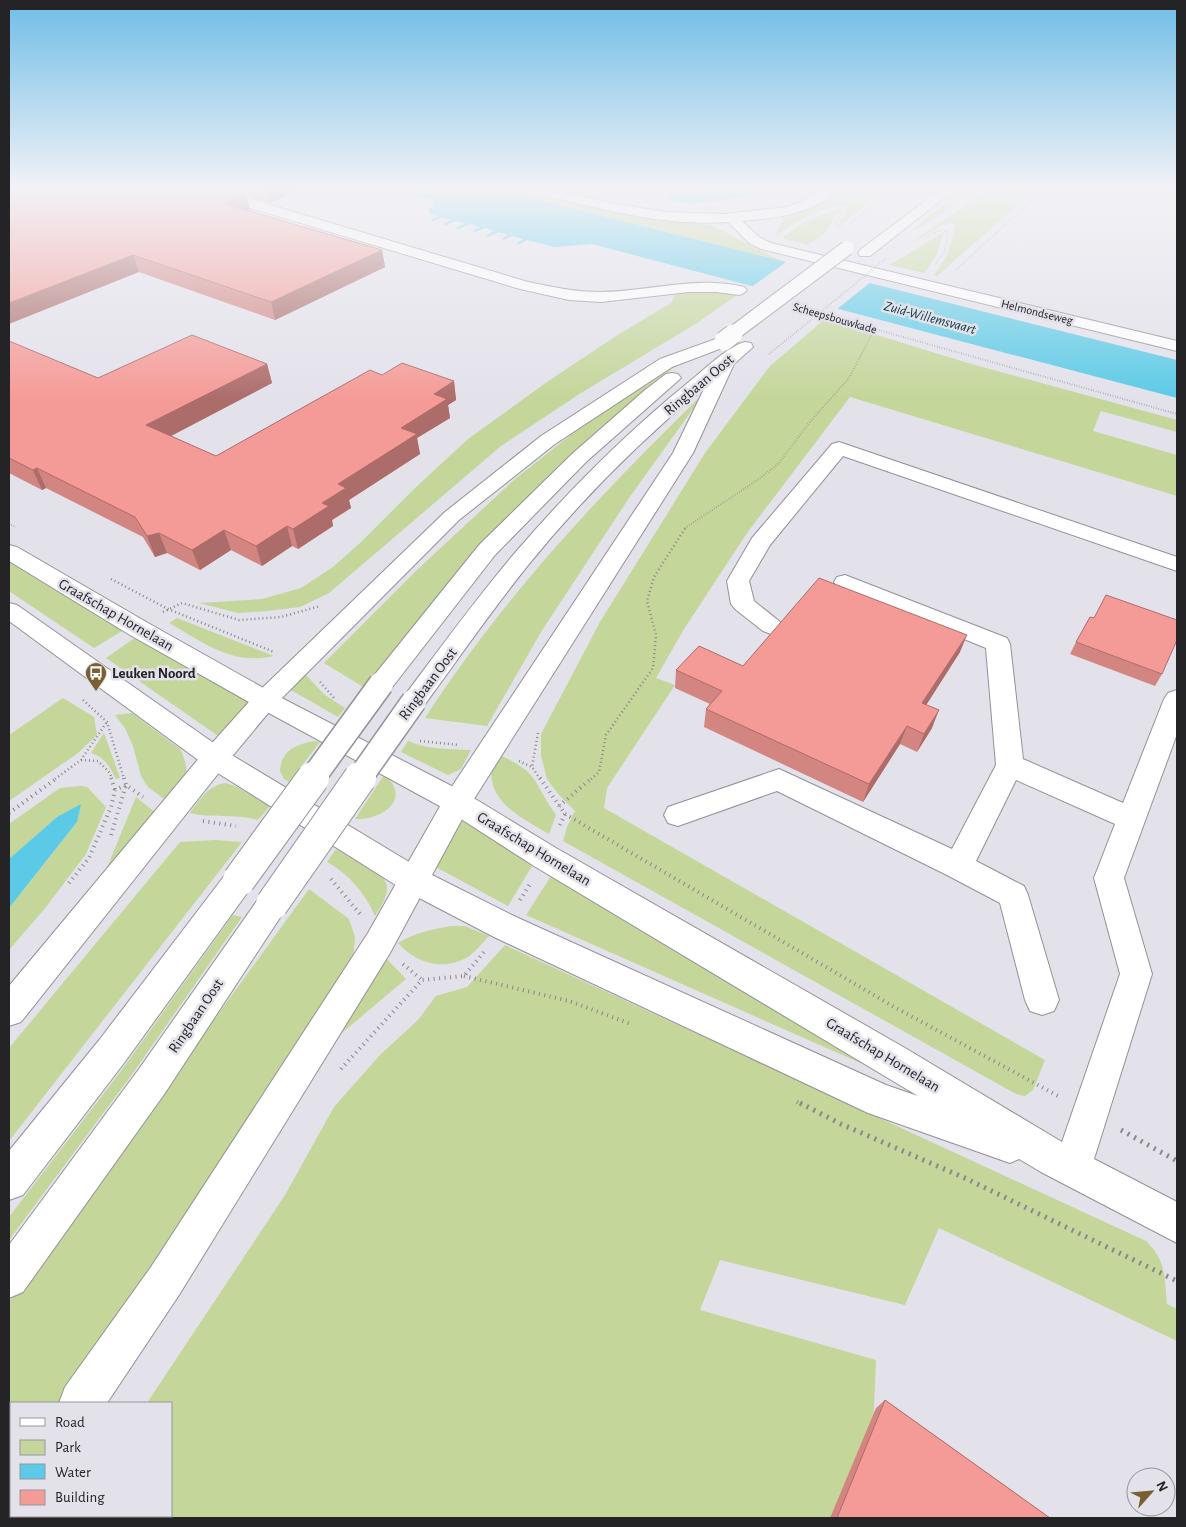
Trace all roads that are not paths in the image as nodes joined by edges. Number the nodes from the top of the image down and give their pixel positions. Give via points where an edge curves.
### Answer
1 (430, 257) edge
2 (812, 257) edge
3 (836, 257) edge
4 (851, 257) edge
5 (835, 276) dead end
6 (739, 290) dead end
7 (760, 335) dead end
8 (1177, 346) edge
9 (732, 349) junction
10 (9, 552) edge
11 (1177, 564) edge
12 (845, 582) dead end
13 (9, 610) edge
14 (771, 626) dead end
15 (1177, 699) edge
16 (265, 700) junction
17 (215, 758) junction
18 (1010, 765) junction
19 (457, 802) junction
20 (678, 815) dead end
21 (1131, 819) junction
22 (958, 866) junction
23 (413, 880) junction
24 (1042, 1000) dead end
25 (9, 1011) edge
26 (1063, 1163) junction
27 (9, 1182) edge
28 (1177, 1223) edge
29 (9, 1278) edge
30 (81, 1402) edge

1 - 6 main road via 525,286 569,295 601,297 689,287
2 - 8 main road, Helmondseweg
3 - 9 main road, Ringbaan Oost, bridge
4 - 5 main road, Ringbaan Oost
7 - 9 main road, Ringbaan Oost
9 - 16 main road via 666,363 548,440 452,516
9 - 19 main road via 683,453
9 - 27 main road, Ringbaan Oost, bridge via 651,394 572,465 487,550 381,684 112,1051
9 - 29 main road, Ringbaan Oost, bridge via 604,468 522,560 414,701 152,1081
10 - 16 main road, Graafschap Hornelaan
11 - 14 main road via 839,448 760,543 738,580 743,604
12 - 18 main road via 998,644
13 - 17 main road, Graafschap Hornelaan
15 - 21 main road
16 - 17 main road
16 - 19 main road, Graafschap Hornelaan
17 - 23 main road, Graafschap Hornelaan
17 - 25 main road
18 - 21 main road
18 - 22 main road
19 - 23 main road
19 - 26 main road, Graafschap Hornelaan
20 - 22 main road via 779,780
21 - 26 main road via 1109,878 1136,974 1090,1114
22 - 24 main road via 1013,895
23 - 26 main road, Graafschap Hornelaan via 505,927 881,1101
23 - 30 main road via 378,943 171,1272
26 - 28 main road, Graafschap Hornelaan

